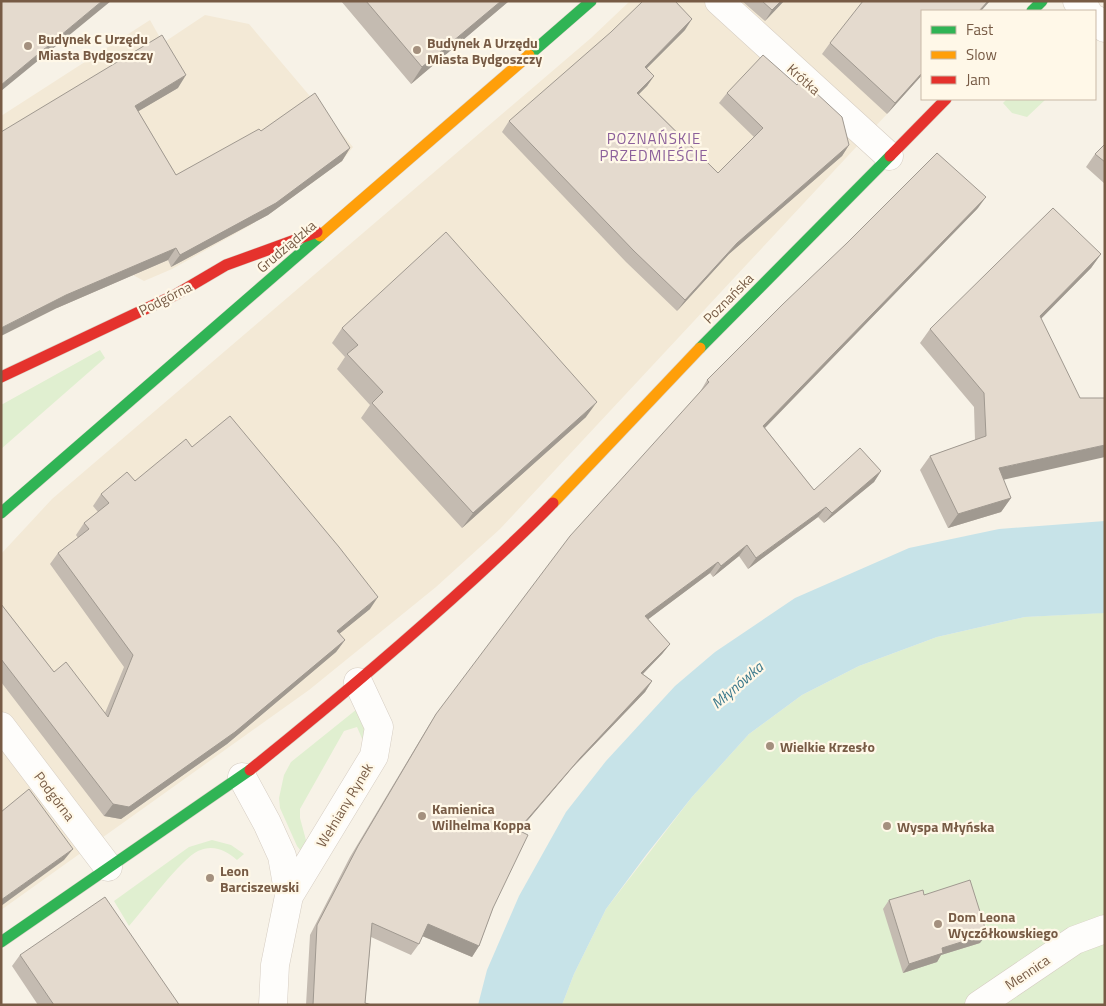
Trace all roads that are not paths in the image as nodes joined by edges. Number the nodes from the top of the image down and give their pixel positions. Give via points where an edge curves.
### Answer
1 (591, 1) edge
2 (719, 1) edge
3 (1042, 1) edge
4 (1076, 1) edge
5 (1033, 10) edge
6 (1086, 10) edge
7 (1096, 19) edge
8 (1105, 28) edge
9 (945, 100) edge
10 (889, 156) junction
11 (332, 226) junction
12 (1, 378) edge
13 (1, 513) edge
14 (358, 682) junction
15 (1, 726) edge
16 (242, 777) junction
17 (108, 867) junction
18 (289, 896) junction
19 (1105, 929) edge
20 (1, 942) edge
21 (273, 1005) edge
22 (979, 1005) edge

1 - 11 main road, Grudziądzka
2 - 10 street, Krótka
3 - 5 main road
4 - 6 street
7 - 8 street
9 - 10 main road, Poznańska
10 - 14 main road, Poznańska via 681,367 535,522
11 - 12 main road, Podgórna via 226,265 175,295
11 - 13 main road, Grudziądzka
14 - 16 main road
14 - 18 street, Wełniany Rynek via 379,727 374,756
15 - 17 street, Podgórna
16 - 17 main road
16 - 18 street, Wełniany Rynek via 282,856
17 - 20 main road
18 - 21 street, Wełniany Rynek via 275,965
19 - 22 street, Mennica via 1075,940

